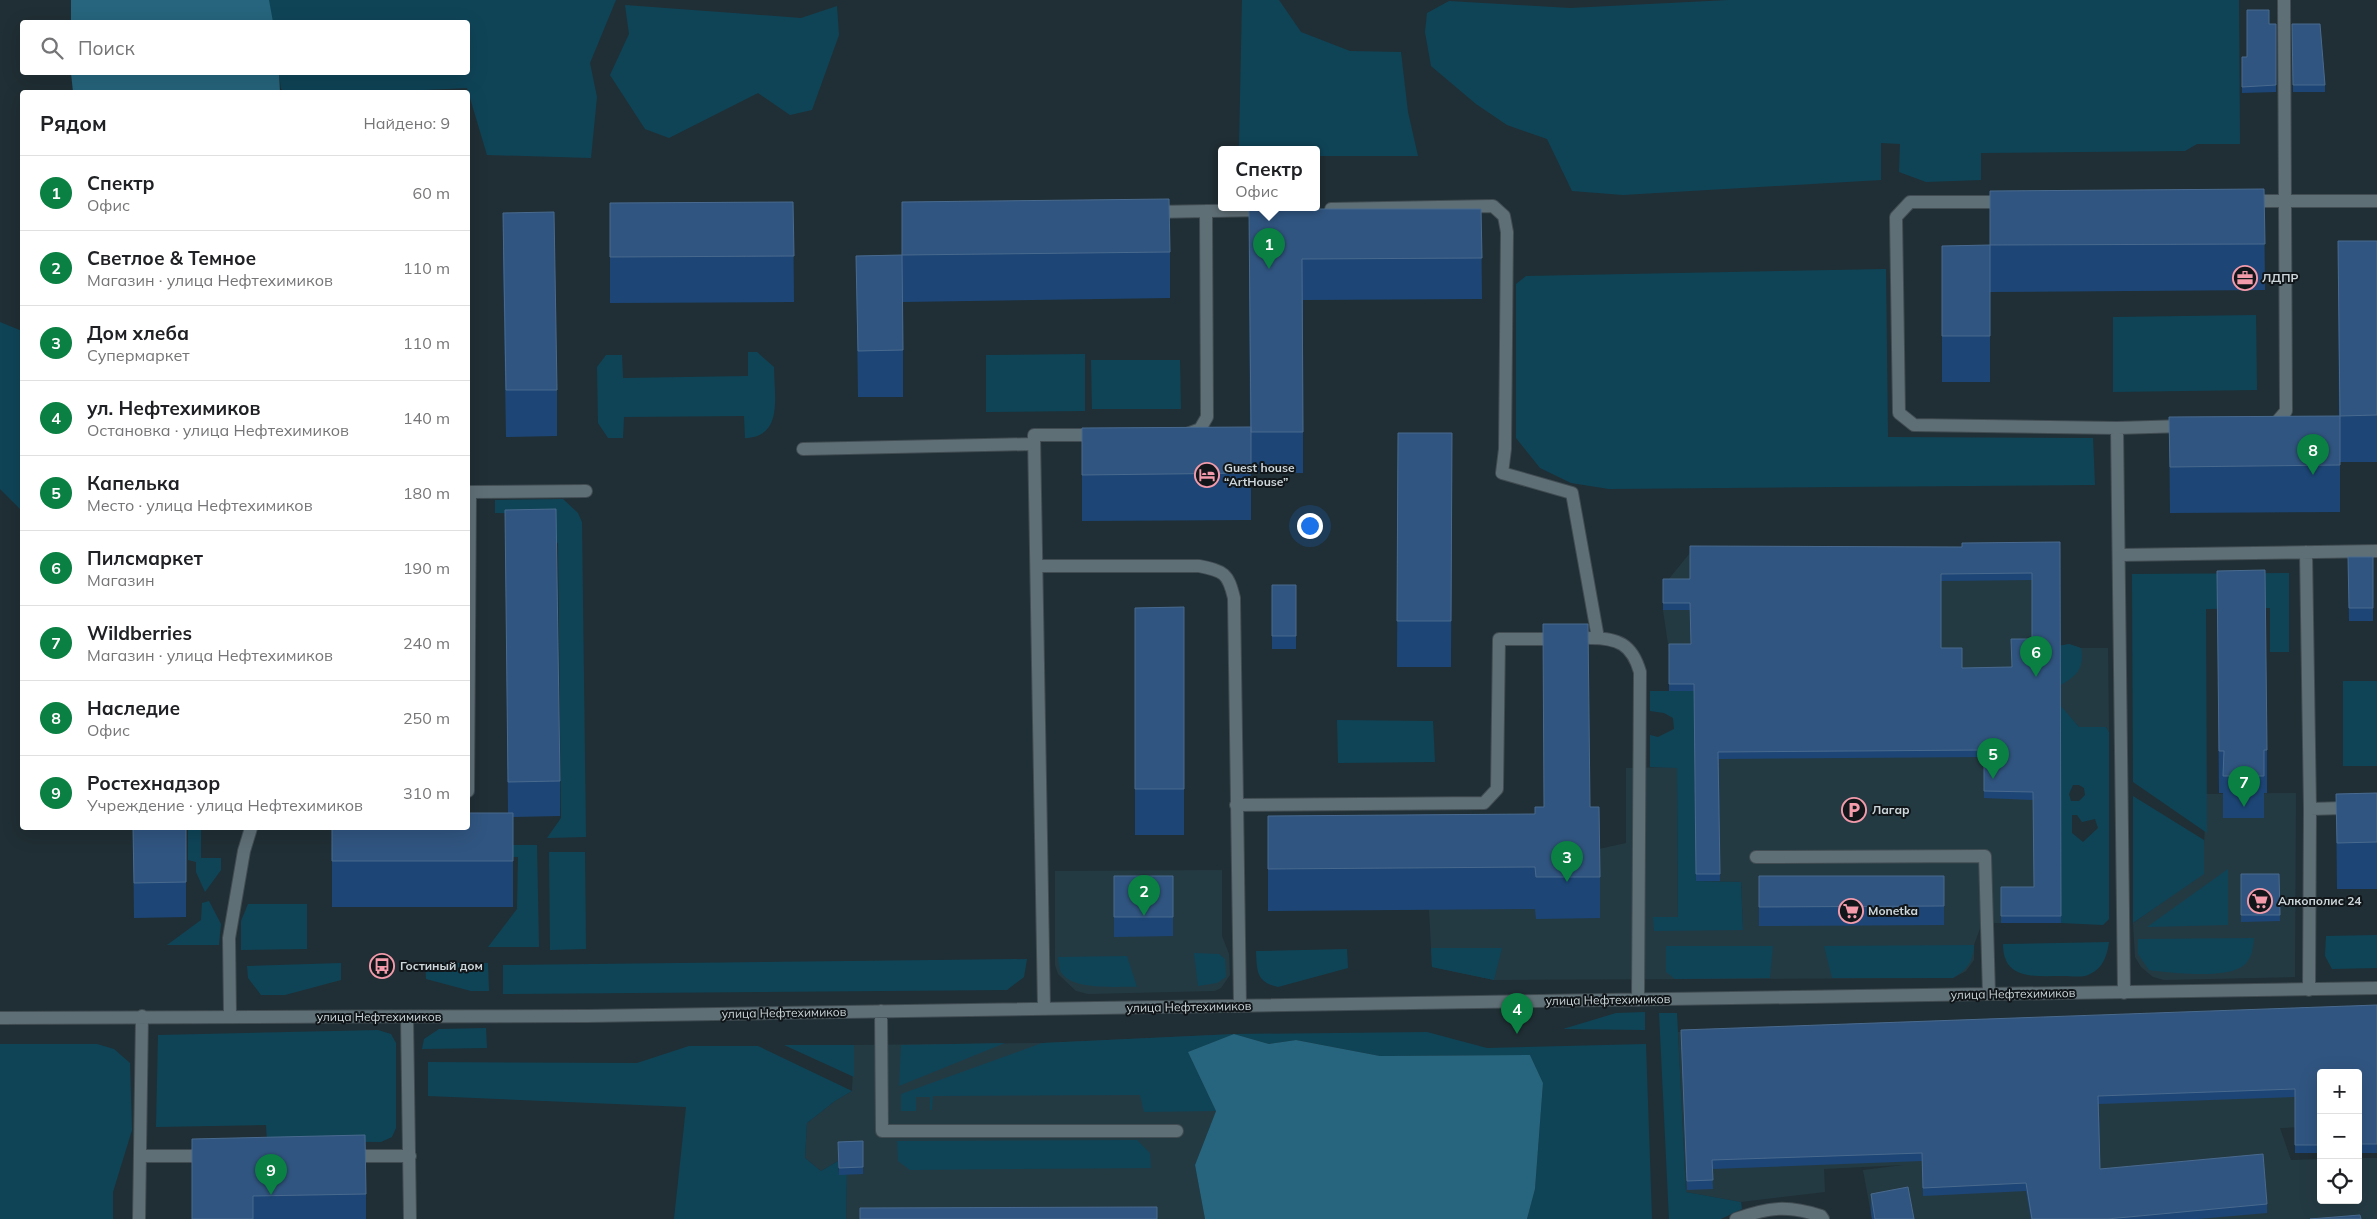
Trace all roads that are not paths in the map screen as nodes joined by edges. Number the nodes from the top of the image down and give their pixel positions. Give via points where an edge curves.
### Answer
1 (2284, 0) edge
2 (2236, 201) edge
3 (2286, 201) junction
4 (2377, 201) edge
5 (2018, 202) edge
6 (1320, 209) edge
7 (1240, 211) edge
8 (1136, 212) edge
9 (1206, 212) junction
10 (2256, 425) edge
11 (2196, 426) edge
12 (2117, 428) junction
13 (1179, 434) edge
14 (1111, 435) edge
15 (1034, 444) junction
16 (803, 449) dead end
17 (586, 491) dead end
18 (470, 492) edge
19 (2377, 550) edge
20 (2306, 552) junction
21 (2120, 555) junction
22 (1037, 566) junction
23 (1598, 638) junction
24 (1236, 805) junction
25 (2377, 807) edge
26 (2310, 809) junction
27 (250, 830) edge
28 (1756, 857) dead end
29 (2377, 988) edge
30 (2309, 990) junction
31 (2124, 993) junction
32 (1989, 994) junction
33 (1638, 1000) junction
34 (1240, 1006) junction
35 (1044, 1009) junction
36 (881, 1011) junction
37 (230, 1015) junction
38 (142, 1016) junction
39 (0, 1018) edge
40 (407, 1018) junction
41 (1177, 1131) dead end
42 (140, 1156) junction
43 (220, 1156) edge
44 (340, 1156) edge
45 (410, 1156) junction
46 (139, 1219) edge
47 (410, 1219) edge
48 (1736, 1219) edge
49 (1823, 1219) edge

1 - 3 street
2 - 3 street
3 - 4 street
3 - 10 street via 2286,411 2276,424
5 - 12 street via 1910,202 1896,217 1900,414 1914,425
6 - 23 street via 1493,206 1504,216 1507,252 1502,473 1572,493
7 - 9 street
8 - 9 street
9 - 13 street via 1207,417 1200,429
11 - 12 street
12 - 21 street
14 - 15 street via 1034,435
15 - 16 street
15 - 22 street
17 - 18 street
19 - 20 street
20 - 21 street
20 - 26 street
21 - 31 street
22 - 24 street via 1199,566 1220,570 1230,580 1234,598
22 - 35 street
23 - 24 street via 1499,639 1497,789 1484,803
23 - 33 street via 1624,646 1635,655 1640,672
24 - 34 street
25 - 26 street
26 - 30 street
27 - 37 street via 229,938
28 - 32 street via 1985,856
29 - 30 street, улица Нефтехимиков
30 - 31 street, улица Нефтехимиков
31 - 32 street, улица Нефтехимиков
32 - 33 street, улица Нефтехимиков
33 - 34 street, улица Нефтехимиков
34 - 35 street, улица Нефтехимиков
35 - 36 street, улица Нефтехимиков
36 - 40 street, улица Нефтехимиков
36 - 41 street via 882,1131
37 - 38 street, улица Нефтехимиков
37 - 40 street, улица Нефтехимиков
38 - 39 street, улица Нефтехимиков
38 - 42 street
40 - 45 street
42 - 43 street
42 - 46 street
44 - 45 street
45 - 47 street
48 - 49 street via 1765,1209 1800,1209

